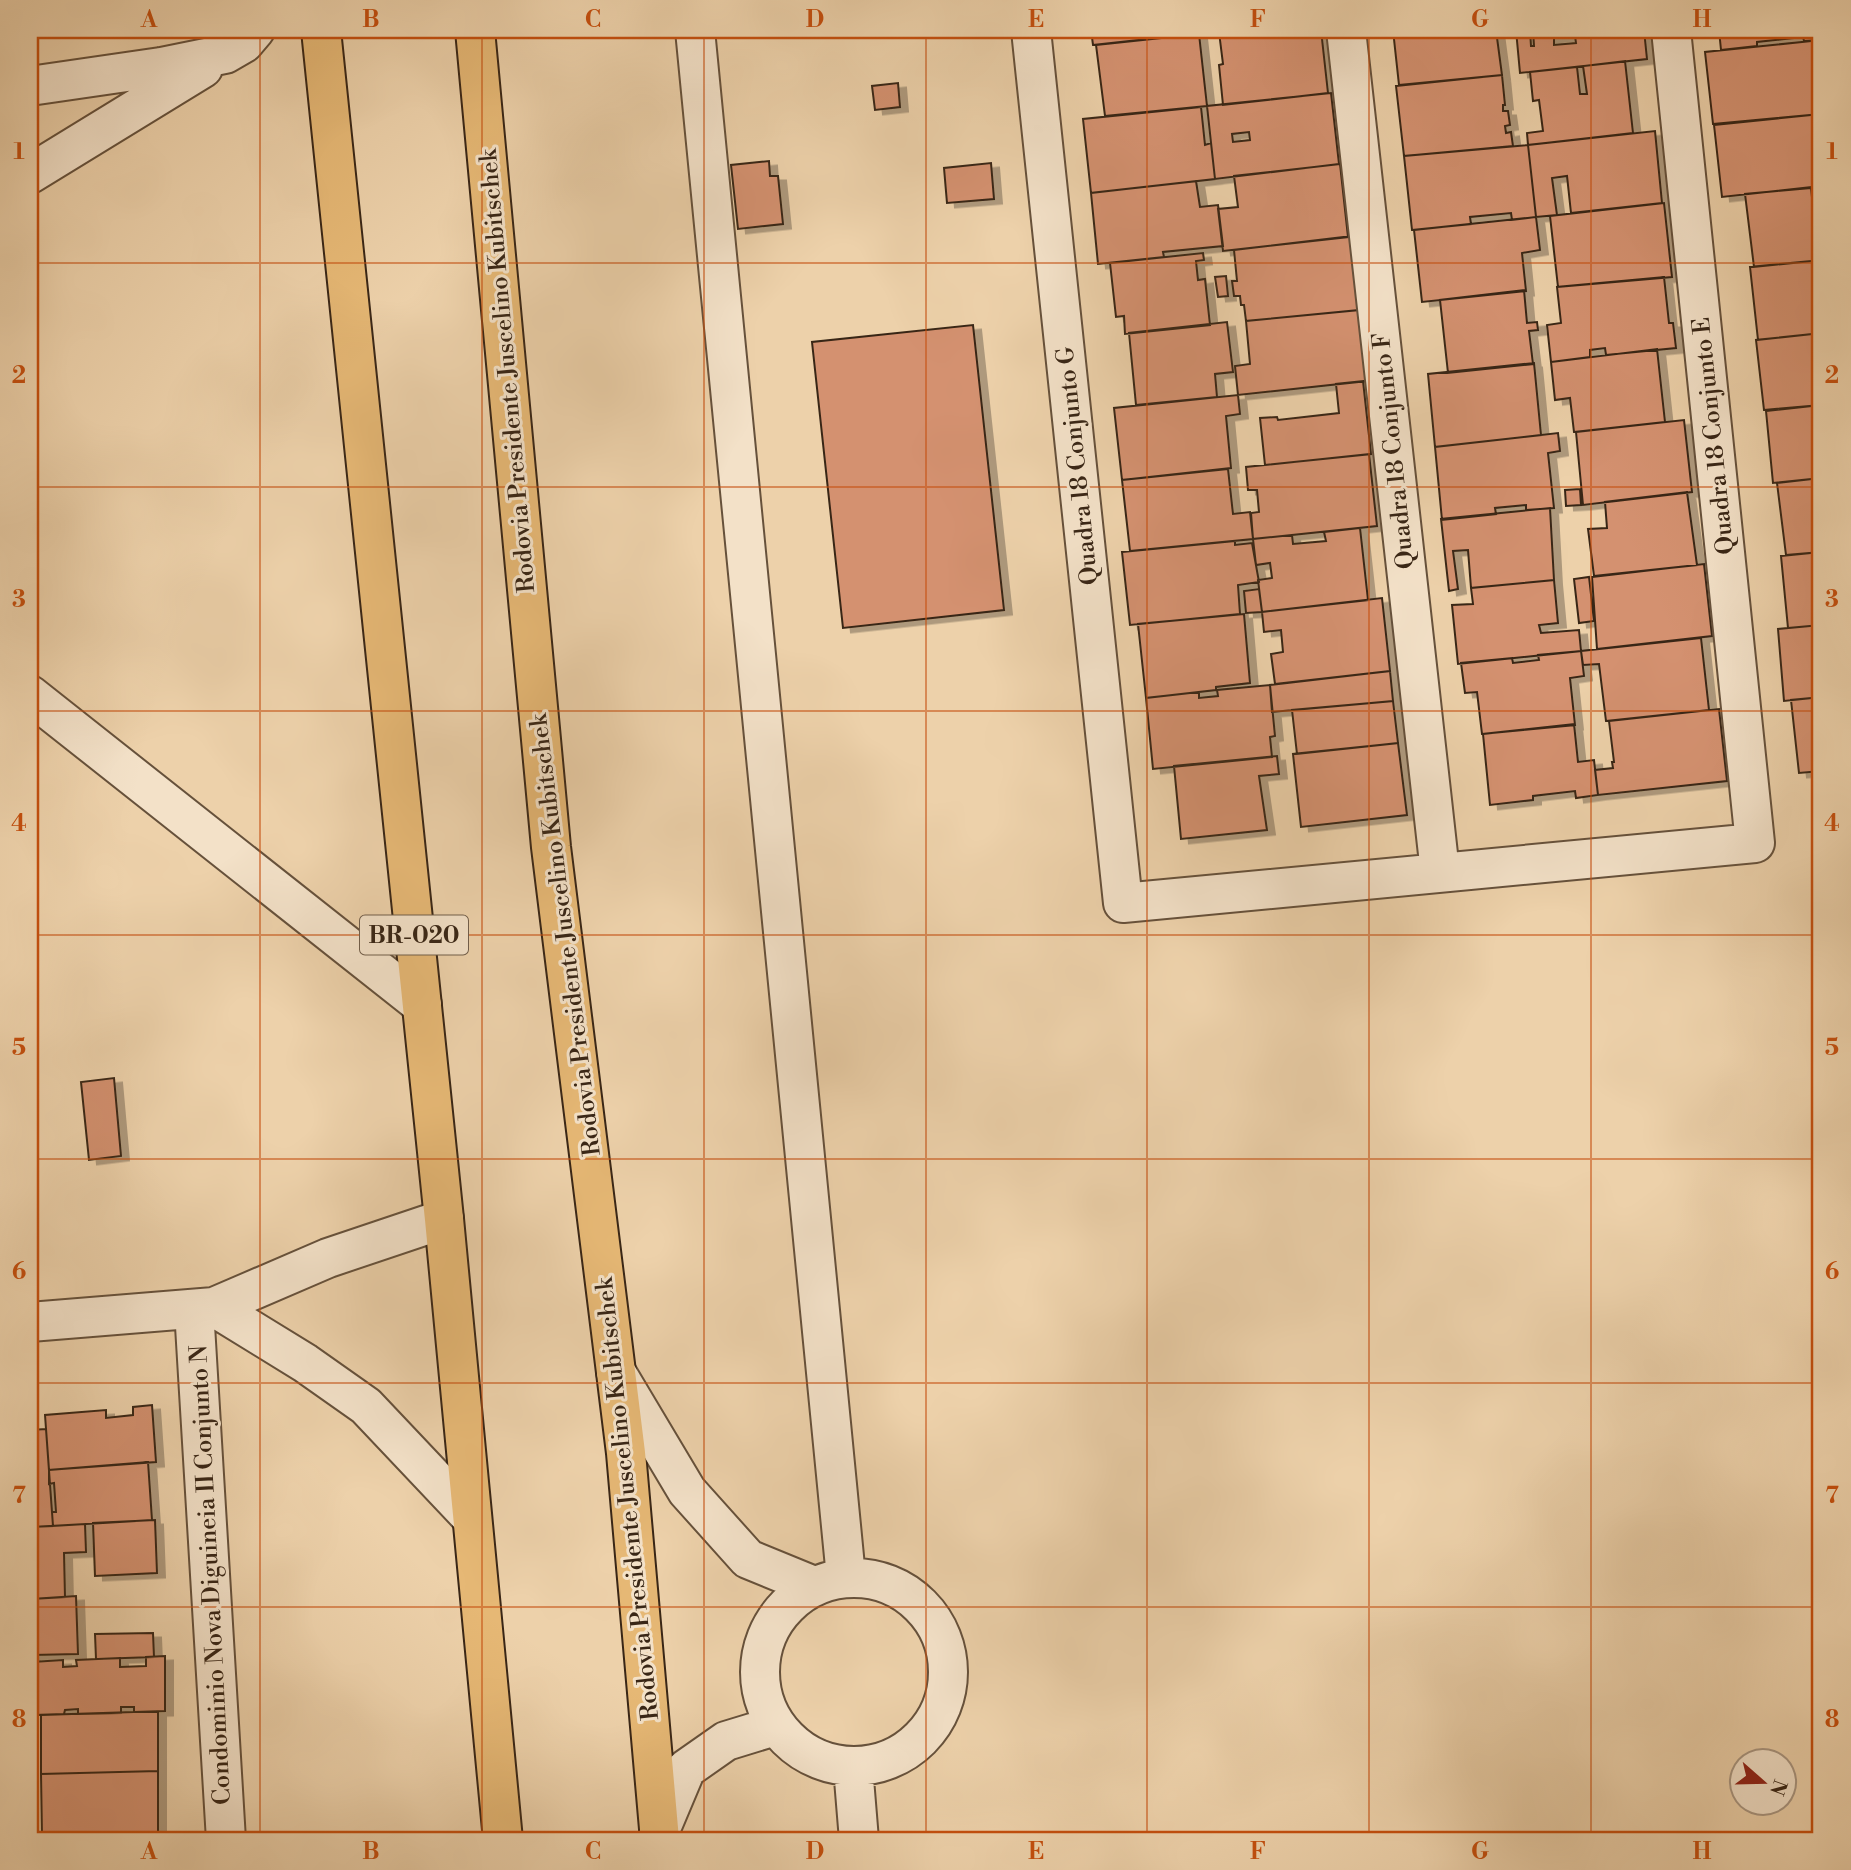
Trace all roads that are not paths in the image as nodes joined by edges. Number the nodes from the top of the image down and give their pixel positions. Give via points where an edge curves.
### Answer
1 (255, 30) edge
2 (321, 30) edge
3 (475, 30) edge
4 (695, 30) edge
5 (1031, 30) edge
6 (1346, 30) edge
7 (1671, 30) edge
8 (225, 54) junction
9 (30, 86) edge
10 (30, 174) edge
11 (30, 695) edge
12 (1440, 872) junction
13 (422, 1005) junction
14 (444, 1219) junction
15 (204, 1308) junction
16 (30, 1322) edge
17 (616, 1372) junction
18 (470, 1516) junction
19 (830, 1582) junction
20 (775, 1726) junction
21 (853, 1767) junction
22 (659, 1837) edge
23 (226, 1840) edge
24 (503, 1840) edge
25 (859, 1840) edge

1 - 8 street
2 - 13 highway, BR-020
3 - 17 highway, Rodovia Presidente Juscelino Kubitschek via 551,847
4 - 19 street
5 - 12 street, Quadra 18 Conjunto G via 1123,903
6 - 12 street, Quadra 18 Conjunto F
7 - 12 street, Quadra 18 Conjunto E via 1755,842
8 - 9 street
8 - 10 street
11 - 13 street
13 - 14 highway, BR-020
14 - 15 street via 328,1258
14 - 18 highway, BR-020
15 - 16 street
15 - 18 street via 305,1363 366,1406
15 - 23 street, Condominio Nova Diguineia II Conjunto N
17 - 19 street via 687,1491 748,1559
17 - 22 highway, Rodovia Presidente Juscelino Kubitschek
18 - 24 highway, BR-020
19 - 20 street via 787,1605 768,1631 760,1663 762,1696
19 - 21 street via 878,1580 907,1594 930,1616 945,1646 948,1675 943,1704 929,1730 908,1750 881,1763
20 - 21 street via 798,1749 824,1763
20 - 22 street via 726,1741 686,1769
21 - 25 street

